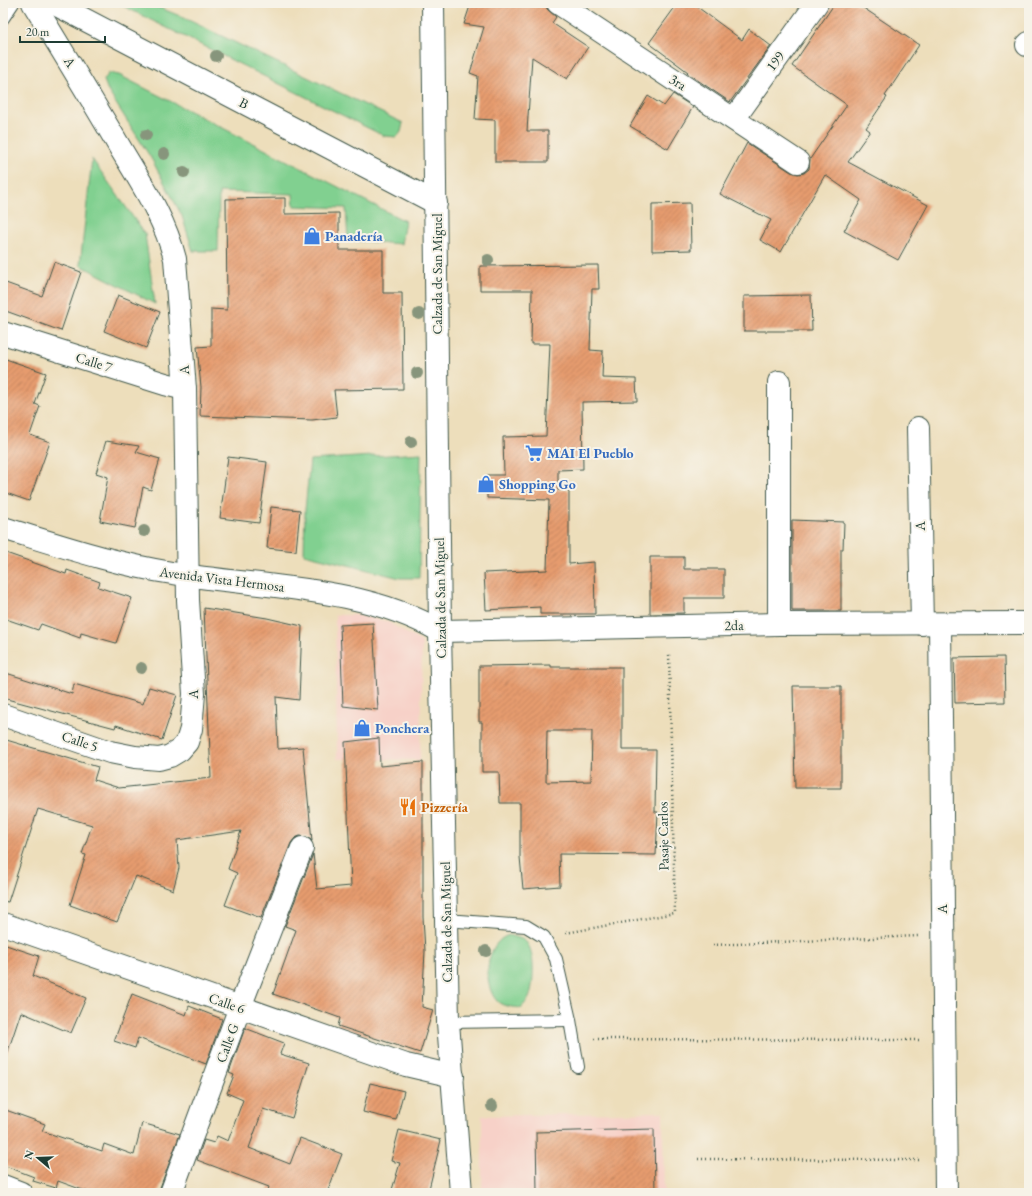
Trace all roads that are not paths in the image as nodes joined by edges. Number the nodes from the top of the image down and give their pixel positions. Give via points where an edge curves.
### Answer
1 (13, 3) edge
2 (33, 3) edge
3 (53, 3) edge
4 (433, 3) edge
5 (558, 3) edge
6 (817, 3) edge
7 (3, 18) edge
8 (734, 119) junction
9 (798, 162) dead end
10 (436, 203) junction
11 (3, 333) edge
12 (779, 382) dead end
13 (185, 389) junction
14 (918, 428) dead end
15 (3, 528) edge
16 (188, 575) junction
17 (778, 624) junction
18 (931, 624) junction
19 (1029, 624) edge
20 (440, 631) junction
21 (3, 715) edge
22 (159, 759) joint
23 (302, 848) dead end
24 (446, 920) junction
25 (3, 924) edge
26 (240, 1007) junction
27 (570, 1020) junction
28 (448, 1022) junction
29 (578, 1067) dead end
30 (453, 1076) junction
31 (3, 1186) edge
32 (21, 1193) edge
33 (171, 1193) edge
34 (460, 1193) edge
35 (946, 1193) edge

1 - 7 lane
2 - 13 street, A via 154,204 170,239 178,281
3 - 10 street, B
4 - 10 street, Calzada de San Miguel
5 - 8 street, 3ra
6 - 8 street, 199
8 - 9 street, 3ra
10 - 20 street, Calzada de San Miguel
11 - 13 street, Calle 7
12 - 17 street
13 - 16 street, A
14 - 18 street, A
15 - 16 street, Avenida Vista Hermosa via 122,564
16 - 20 street, Avenida Vista Hermosa via 276,585 377,604 418,618
16 - 22 street, A via 194,694 191,729 187,742 180,750
17 - 18 street, 2da
17 - 20 street, 2da
18 - 19 street, 2da
18 - 35 street, A via 942,935
20 - 24 street, Calzada de San Miguel
21 - 22 street, Calle 5 via 110,752
23 - 26 street, Calle G
24 - 27 lane via 526,926 544,937 556,960
24 - 28 street, Calzada de San Miguel
25 - 26 street, Calle 6
26 - 30 street, Calle 6 via 406,1065
26 - 33 street, Calle G
27 - 28 lane
27 - 29 lane
28 - 30 street, Calzada de San Miguel
30 - 34 street, Calzada de San Miguel
31 - 32 street

